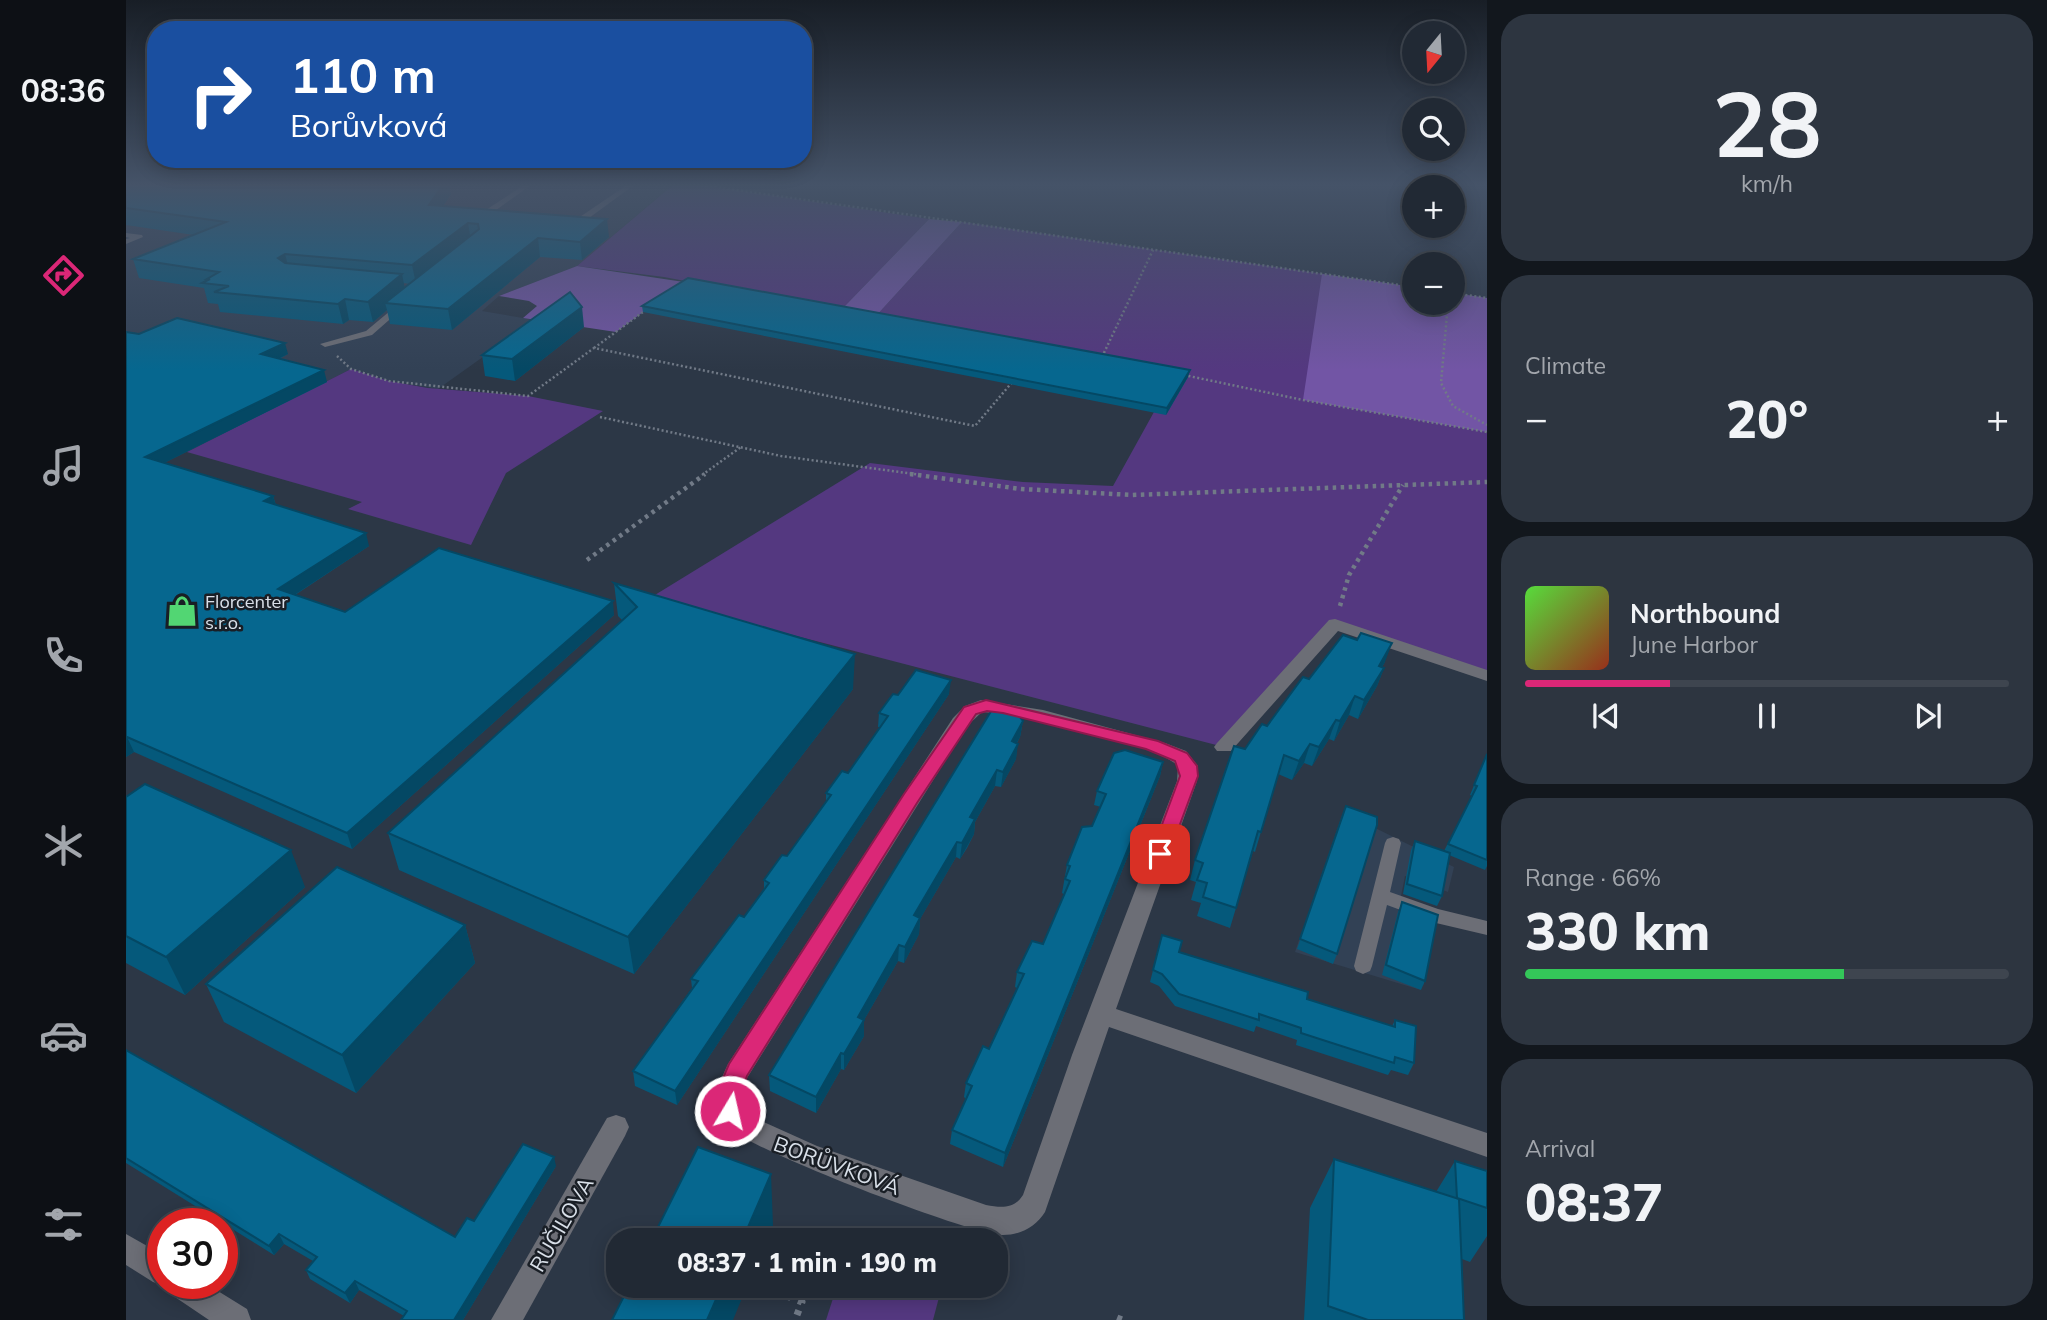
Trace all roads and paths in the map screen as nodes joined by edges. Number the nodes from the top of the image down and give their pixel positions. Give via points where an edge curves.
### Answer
1 (1130, 247) edge
2 (1153, 250) junction
3 (1402, 285) edge
4 (1465, 295) edge
5 (411, 296) edge
6 (1487, 298) edge
7 (648, 309) edge
8 (1447, 315) edge
9 (325, 344) joint
10 (594, 348) junction
11 (1090, 356) edge
12 (1175, 373) edge
13 (1016, 377) edge
14 (600, 417) dead end
15 (1487, 425) edge
16 (1487, 432) edge
17 (741, 447) junction
18 (1487, 482) edge
19 (1403, 485) junction
20 (587, 560) dead end
21 (1335, 624) junction
22 (1487, 676) edge
23 (1224, 747) dead end
24 (1393, 843) dead end
25 (1380, 896) junction
26 (1487, 928) edge
27 (1363, 966) dead end
28 (1102, 1014) junction
29 (616, 1127) dead end
30 (1487, 1145) edge
31 (126, 1248) edge
32 (147, 1262) edge
33 (792, 1298) edge
34 (204, 1299) edge
35 (236, 1320) edge
36 (506, 1320) edge
37 (795, 1320) edge

1 - 2 path
2 - 3 path
2 - 11 path via 1102,358
4 - 6 path
5 - 9 lane via 369,333
7 - 10 path
8 - 15 path via 1441,383 1453,406
9 - 10 path via 351,369 389,382 528,396
10 - 13 path via 975,426
12 - 16 path
14 - 17 path
17 - 19 path via 1021,489 1132,495
17 - 20 path
18 - 19 path
19 - 21 path via 1349,575
21 - 22 street
21 - 23 street
24 - 25 lane
25 - 26 lane
25 - 27 lane
28 - 28 street, BORŮVKOVÁ via 1035,1202 1031,1211 1015,1220 986,1219 775,1142 741,1125 730,1111 729,1094 737,1072 960,722 981,706 1152,745 1175,754 1188,766 1187,781
28 - 30 street
29 - 36 street, RUČILOVA
31 - 32 street
33 - 37 path via 802,1302
34 - 35 street

